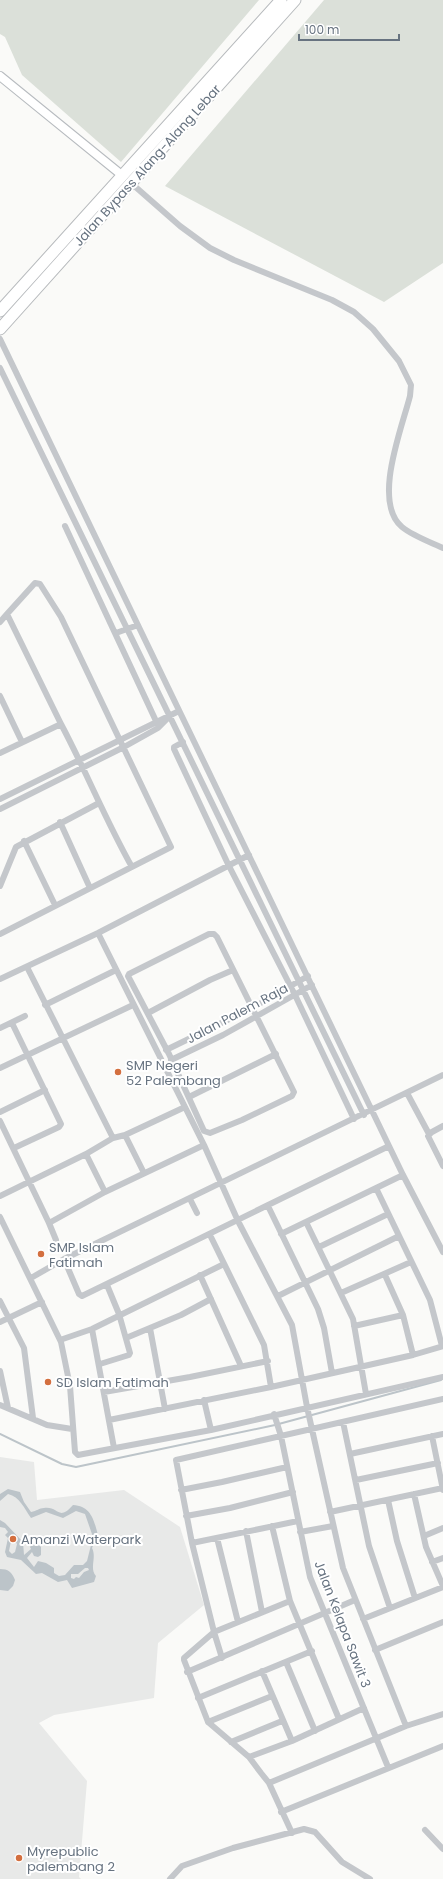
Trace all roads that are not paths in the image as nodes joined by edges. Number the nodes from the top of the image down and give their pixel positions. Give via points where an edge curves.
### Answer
1 (281, 0) edge
2 (295, 0) edge
3 (0, 76) edge
4 (200, 97) junction
5 (120, 174) junction
6 (131, 183) junction
7 (0, 311) edge
8 (0, 329) edge
9 (0, 339) edge
10 (0, 368) edge
11 (65, 526) dead end
12 (443, 548) edge
13 (95, 561) junction
14 (83, 567) junction
15 (7, 614) junction
16 (0, 622) edge
17 (138, 625) junction
18 (127, 627) junction
19 (116, 633) junction
20 (0, 696) edge
21 (179, 710) junction
22 (170, 716) junction
23 (156, 721) junction
24 (61, 724) junction
25 (120, 739) junction
26 (22, 742) junction
27 (183, 742) junction
28 (124, 747) junction
29 (0, 753) edge
30 (80, 760) junction
31 (84, 768) junction
32 (0, 799) edge
33 (99, 803) junction
34 (0, 809) edge
35 (60, 822) junction
36 (24, 841) junction
37 (249, 854) junction
38 (238, 859) junction
39 (228, 864) junction
40 (132, 867) junction
41 (0, 886) edge
42 (90, 888) junction
43 (55, 905) junction
44 (98, 933) junction
45 (0, 934) edge
46 (27, 967) junction
47 (116, 970) junction
48 (233, 970) junction
49 (308, 976) junction
50 (0, 979) edge
51 (299, 981) junction
52 (312, 985) junction
53 (290, 986) junction
54 (303, 990) junction
55 (295, 995) junction
56 (45, 1005) junction
57 (133, 1005) junction
58 (252, 1008) junction
59 (148, 1013) junction
60 (25, 1016) dead end
61 (257, 1017) junction
62 (12, 1023) junction
63 (0, 1028) edge
64 (62, 1038) junction
65 (166, 1050) junction
66 (276, 1054) junction
67 (27, 1055) junction
68 (171, 1060) junction
69 (0, 1068) edge
70 (443, 1075) edge
71 (45, 1090) junction
72 (407, 1093) junction
73 (189, 1097) junction
74 (184, 1107) junction
75 (372, 1110) junction
76 (0, 1112) edge
77 (364, 1115) junction
78 (354, 1119) junction
79 (0, 1121) edge
80 (443, 1126) edge
81 (429, 1134) junction
82 (125, 1135) junction
83 (113, 1138) junction
84 (204, 1145) junction
85 (389, 1146) junction
86 (14, 1148) junction
87 (86, 1154) junction
88 (443, 1166) edge
89 (144, 1173) junction
90 (403, 1175) junction
91 (28, 1183) junction
92 (221, 1184) junction
93 (376, 1188) junction
94 (105, 1192) junction
95 (0, 1196) edge
96 (190, 1199) junction
97 (268, 1206) junction
98 (197, 1213) dead end
99 (388, 1214) junction
100 (0, 1217) edge
101 (238, 1221) junction
102 (306, 1222) junction
103 (49, 1223) junction
104 (281, 1234) junction
105 (210, 1235) junction
106 (399, 1236) junction
107 (56, 1240) dead end
108 (318, 1247) junction
109 (443, 1252) edge
110 (64, 1259) junction
111 (411, 1262) junction
112 (224, 1264) junction
113 (329, 1269) junction
114 (200, 1275) junction
115 (384, 1275) junction
116 (31, 1278) junction
117 (306, 1282) junction
118 (107, 1285) junction
119 (341, 1293) junction
120 (278, 1296) junction
121 (211, 1299) junction
122 (0, 1301) edge
123 (42, 1302) junction
124 (120, 1314) junction
125 (403, 1315) junction
126 (9, 1318) junction
127 (0, 1322) edge
128 (354, 1326) junction
129 (150, 1328) junction
130 (92, 1329) junction
131 (126, 1338) junction
132 (60, 1340) junction
133 (442, 1346) edge
134 (412, 1354) junction
135 (268, 1361) junction
136 (100, 1364) junction
137 (241, 1366) junction
138 (361, 1366) junction
139 (0, 1371) edge
140 (332, 1373) junction
141 (443, 1376) edge
142 (302, 1380) junction
143 (160, 1381) junction
144 (271, 1387) junction
145 (104, 1392) junction
146 (366, 1394) junction
147 (443, 1399) edge
148 (204, 1400) junction
149 (0, 1405) edge
150 (8, 1408) junction
151 (165, 1409) junction
152 (307, 1410) junction
153 (275, 1417) junction
154 (33, 1418) junction
155 (109, 1420) junction
156 (343, 1422) junction
157 (311, 1425) junction
158 (72, 1429) junction
159 (211, 1430) junction
160 (280, 1433) junction
161 (443, 1434) edge
162 (432, 1436) junction
163 (114, 1448) junction
164 (350, 1454) junction
165 (438, 1463) junction
166 (287, 1467) junction
167 (356, 1480) junction
168 (443, 1489) edge
169 (181, 1490) junction
170 (293, 1492) junction
171 (414, 1494) junction
172 (388, 1500) junction
173 (362, 1506) junction
174 (330, 1512) junction
175 (186, 1516) junction
176 (298, 1520) junction
177 (272, 1526) junction
178 (333, 1526) junction
179 (443, 1528) edge
180 (246, 1531) junction
181 (300, 1532) junction
182 (424, 1536) junction
183 (216, 1538) junction
184 (192, 1543) junction
185 (443, 1558) edge
186 (432, 1562) junction
187 (443, 1586) edge
188 (415, 1598) junction
189 (355, 1600) junction
190 (290, 1601) junction
191 (390, 1608) junction
192 (262, 1612) junction
193 (325, 1614) junction
194 (363, 1619) junction
195 (238, 1622) junction
196 (442, 1624) edge
197 (300, 1625) junction
198 (214, 1632) junction
199 (375, 1650) junction
200 (312, 1651) junction
201 (222, 1658) junction
202 (286, 1662) junction
203 (262, 1671) junction
204 (187, 1672) junction
205 (272, 1696) junction
206 (198, 1698) junction
207 (364, 1708) junction
208 (442, 1715) edge
209 (339, 1719) junction
210 (282, 1721) junction
211 (208, 1722) junction
212 (406, 1726) junction
213 (315, 1731) junction
214 (376, 1739) junction
215 (292, 1741) junction
216 (231, 1742) junction
217 (443, 1746) edge
218 (250, 1757) junction
219 (388, 1767) junction
220 (269, 1783) junction
221 (281, 1812) junction
222 (425, 1830) dead end
223 (292, 1833) junction
224 (443, 1849) edge
225 (170, 1879) edge
226 (370, 1879) edge

1 - 4 highway, Jalan Bypass Alang-Alang Lebar
2 - 4 highway, Jalan Bypass Alang-Alang Lebar
3 - 5 street
4 - 5 highway, Jalan Bypass Alang-Alang Lebar
4 - 6 highway, Jalan Bypass Alang-Alang Lebar
5 - 7 highway, Jalan Bypass Alang-Alang Lebar
6 - 8 highway, Jalan Bypass Alang-Alang Lebar
6 - 12 street via 180,226 210,248 332,300 354,312 373,329 399,361 411,385 390,468 390,506 394,519 403,528
9 - 17 street
10 - 13 street
11 - 14 street
13 - 14 street
13 - 18 street
14 - 19 street
15 - 16 street
15 - 24 street
15 - 25 street via 35,584 40,584 61,617
17 - 18 street
17 - 21 street
18 - 19 street
18 - 22 street
19 - 23 street
20 - 26 street
21 - 22 street
21 - 37 street
22 - 23 street
22 - 27 street
22 - 28 street via 158,728
23 - 25 street
24 - 26 street
24 - 30 street
25 - 28 street
25 - 30 street
26 - 29 street
27 - 38 street
27 - 39 street via 174,749
28 - 31 street
28 - 40 street via 171,847
30 - 31 street
30 - 32 street
31 - 33 street
31 - 34 street
33 - 35 street
33 - 40 street
35 - 36 street
35 - 42 street
36 - 41 street via 16,847
36 - 43 street
37 - 38 street
37 - 49 street
38 - 39 street
38 - 51 street
39 - 44 street
39 - 53 street
40 - 42 street
42 - 43 street
43 - 45 street
44 - 46 street
44 - 47 street
46 - 50 street
46 - 56 street
47 - 56 street
47 - 57 street
48 - 58 street
48 - 59 street
48 - 59 street via 217,937 209,934 130,974 129,979
49 - 51 street, Jalan Palem Raja
49 - 52 street
51 - 53 street, Jalan Palem Raja
51 - 54 street
52 - 54 street, Jalan Palem Raja
52 - 75 street
53 - 55 street
53 - 58 street, Jalan Palem Raja
54 - 55 street, Jalan Palem Raja
54 - 77 street
55 - 61 street, Jalan Palem Raja
55 - 78 street
56 - 64 street
57 - 64 street
57 - 74 street
58 - 61 street
58 - 65 street, Jalan Palem Raja
59 - 65 street
60 - 62 street
61 - 66 street
61 - 68 street, Jalan Palem Raja
62 - 63 street
62 - 67 street
64 - 67 street
64 - 83 street
65 - 68 street
66 - 73 street
66 - 73 street via 294,1094 242,1120 207,1133
67 - 69 street
67 - 71 street
68 - 73 street
70 - 72 street
71 - 76 street
71 - 86 street via 61,1124
72 - 75 street
72 - 81 street
74 - 82 street
74 - 84 street
75 - 77 street
75 - 85 street
77 - 78 street
78 - 92 street
79 - 86 street
80 - 81 street
81 - 88 street via 428,1139
82 - 83 street
82 - 89 street
83 - 87 street
84 - 89 street
84 - 92 street
85 - 90 street
85 - 97 street
86 - 91 street
87 - 91 street
87 - 94 street
89 - 94 street
90 - 93 street
90 - 109 street
91 - 95 street
91 - 103 street
92 - 96 street
92 - 101 street
93 - 99 street
93 - 102 street
94 - 103 street
96 - 98 street
96 - 110 street
97 - 101 street
97 - 104 street
99 - 106 street
99 - 108 street
100 - 116 street
101 - 105 street
101 - 120 street
102 - 104 street
102 - 108 street
103 - 107 street
104 - 117 street
105 - 112 street
105 - 118 street
106 - 111 street
106 - 113 street
108 - 113 street
110 - 116 street
110 - 118 street via 80,1296
111 - 115 street
111 - 133 street via 430,1300
112 - 114 street
112 - 135 street via 264,1345
113 - 117 street
113 - 119 street
114 - 121 street
114 - 124 street
115 - 119 street
115 - 125 street
116 - 123 street
117 - 120 street
117 - 140 street via 324,1328
118 - 124 street
119 - 128 street
120 - 142 street via 292,1324
121 - 129 street via 181,1316
121 - 137 street
122 - 126 street
123 - 126 street
123 - 132 street
124 - 130 street
124 - 131 street
125 - 128 street
125 - 134 street
126 - 127 street
126 - 154 street via 24,1348
128 - 138 street
129 - 131 street
129 - 143 street
130 - 132 street
130 - 136 street
131 - 136 street via 130,1355
132 - 158 street via 70,1386
133 - 134 street
134 - 138 street
135 - 137 street
135 - 144 street
136 - 145 street
137 - 143 street
138 - 140 street
138 - 146 street
139 - 150 street
140 - 142 street
141 - 146 street
142 - 144 street
142 - 152 street
143 - 145 street
143 - 151 street
144 - 148 street
145 - 155 street
146 - 152 street
147 - 156 street
148 - 151 street
148 - 159 street
149 - 150 street
150 - 154 street
151 - 155 street
152 - 153 street
152 - 157 street
153 - 159 street
153 - 160 street, Jalan Kelapa Sawit 3
154 - 158 street via 47,1425
155 - 163 street
156 - 157 street
156 - 164 street
157 - 160 street
157 - 174 street
158 - 163 street via 75,1452 78,1455
159 - 163 street
160 - 166 street, Jalan Kelapa Sawit 3
160 - 169 street via 176,1460
161 - 162 street
162 - 164 street
162 - 165 street
164 - 167 street
165 - 167 street
165 - 168 street
166 - 169 street
166 - 170 street, Jalan Kelapa Sawit 3
167 - 173 street
168 - 171 street
169 - 175 street
170 - 175 street
170 - 176 street, Jalan Kelapa Sawit 3
171 - 172 street
171 - 182 street
172 - 173 street
172 - 188 street
173 - 174 street
173 - 191 street via 369,1546
174 - 178 street
175 - 184 street
176 - 177 street
176 - 181 street, Jalan Kelapa Sawit 3
177 - 180 street
177 - 190 street
178 - 181 street
178 - 189 street via 343,1568
179 - 182 street
180 - 183 street
180 - 192 street
181 - 193 street, Jalan Kelapa Sawit 3 via 310,1577
182 - 186 street
183 - 184 street
183 - 195 street
184 - 198 street
185 - 186 street
186 - 187 street
187 - 188 street
188 - 191 street
189 - 193 street
189 - 194 street
190 - 192 street
190 - 197 street
191 - 194 street
192 - 195 street
193 - 197 street
193 - 207 street, Jalan Kelapa Sawit 3
194 - 199 street
195 - 198 street
196 - 199 street
197 - 200 street
197 - 201 street
198 - 201 street
198 - 204 street via 184,1658
199 - 212 street
200 - 202 street
200 - 209 street
201 - 204 street
202 - 203 street
202 - 213 street
203 - 205 street
203 - 206 street
204 - 206 street
205 - 210 street
205 - 211 street
206 - 211 street
207 - 209 street
207 - 214 street, Jalan Kelapa Sawit 3
208 - 212 street
209 - 213 street
210 - 215 street
210 - 216 street
211 - 216 street
212 - 214 street
213 - 215 street
214 - 219 street, Jalan Kelapa Sawit 3
214 - 220 street
215 - 218 street
216 - 218 street
217 - 219 street
218 - 220 street
219 - 221 street
220 - 221 street
221 - 223 street
222 - 224 street
223 - 225 street via 233,1848 182,1866
223 - 226 street via 304,1829 315,1832 336,1857

